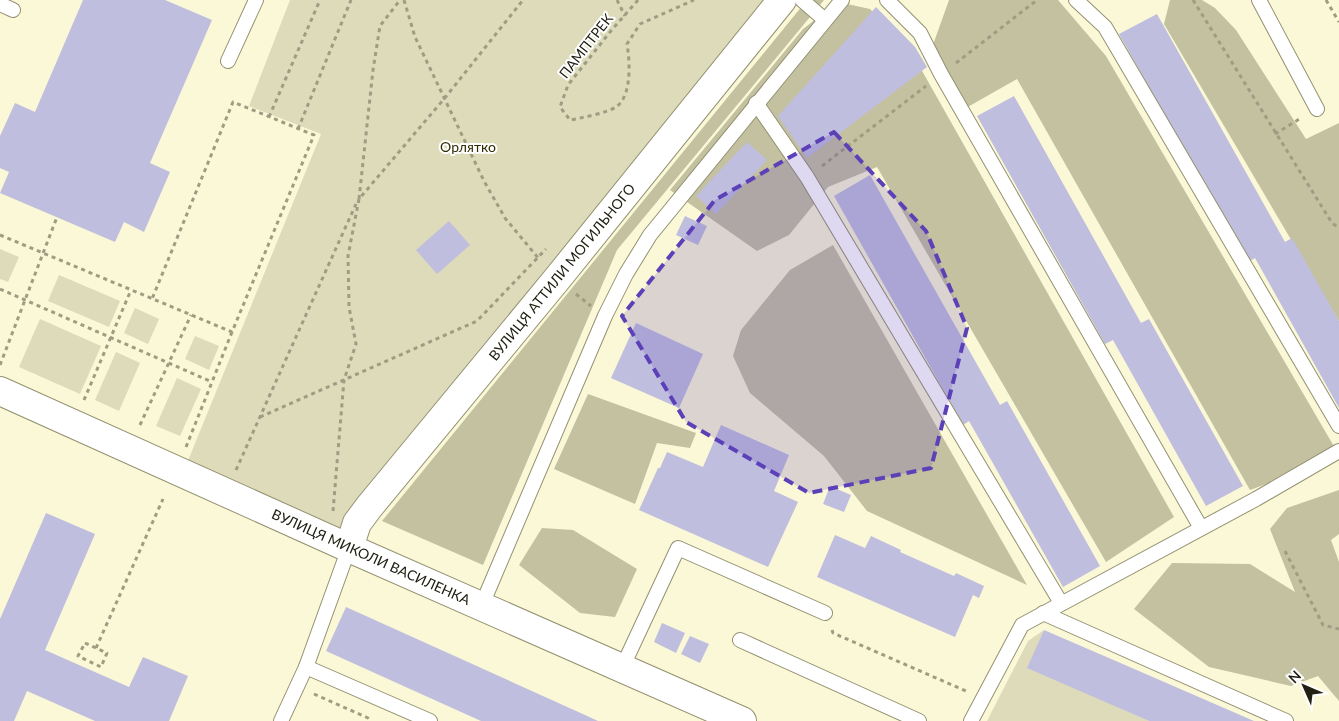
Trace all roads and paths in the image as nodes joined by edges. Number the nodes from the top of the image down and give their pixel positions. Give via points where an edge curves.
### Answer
1 (256, 0) edge
2 (320, 0) edge
3 (352, 0) edge
4 (402, 0) edge
5 (523, 0) edge
6 (617, 0) edge
7 (638, 0) edge
8 (694, 0) edge
9 (782, 0) edge
10 (802, 0) edge
11 (842, 0) edge
12 (887, 0) edge
13 (1037, 0) edge
14 (1076, 0) edge
15 (1193, 0) edge
16 (1259, 0) edge
17 (1326, 0) edge
18 (0, 4) edge
19 (13, 10) dead end
20 (625, 16) junction
21 (825, 20) junction
22 (1339, 22) edge
23 (228, 61) dead end
24 (941, 74) junction
25 (444, 98) junction
26 (756, 103) junction
27 (1317, 109) joint
28 (269, 117) junction
29 (298, 129) junction
30 (1275, 134) junction
31 (807, 178) junction
32 (359, 198) junction
33 (57, 217) dead end
34 (1339, 228) edge
35 (0, 235) edge
36 (550, 244) dead end
37 (43, 254) junction
38 (537, 258) junction
39 (557, 279) junction
40 (0, 289) edge
41 (131, 290) junction
42 (152, 298) junction
43 (25, 300) junction
44 (192, 315) junction
45 (605, 316) junction
46 (232, 332) junction
47 (111, 338) junction
48 (169, 363) junction
49 (0, 365) edge
50 (344, 380) junction
51 (212, 382) junction
52 (2, 398) edge
53 (82, 403) dead end
54 (260, 417) junction
55 (1339, 426) edge
56 (139, 428) dead end
57 (186, 448) dead end
58 (1339, 451) edge
59 (236, 470) dead end
60 (163, 499) dead end
61 (333, 513) dead end
62 (1201, 528) junction
63 (349, 548) junction
64 (1285, 551) dead end
65 (1062, 603) junction
66 (481, 607) junction
67 (1043, 613) junction
68 (825, 614) joint
69 (1339, 629) edge
70 (740, 640) dead end
71 (96, 648) junction
72 (306, 667) junction
73 (622, 668) junction
74 (297, 686) junction
75 (983, 699) junction
76 (369, 720) edge
77 (281, 721) edge
78 (430, 721) edge
79 (742, 721) edge
80 (919, 721) edge
81 (971, 721) edge
82 (1286, 721) edge

1 - 23 lane
2 - 28 path
3 - 29 path
4 - 25 path via 415,37
4 - 32 path via 380,26
5 - 25 path
6 - 20 path
7 - 20 path, ПАМПТРЕК
8 - 20 path, ПАМПТРЕК via 640,24 627,44 630,59 626,94 616,107 570,120 560,107 568,85
9 - 39 street, ВУЛИЦЯ АТТИЛИ МОГИЛЬНОГО
10 - 21 lane
11 - 21 lane
12 - 24 lane via 920,33
13 - 24 path
14 - 55 lane via 1105,28
15 - 30 path
16 - 27 lane
17 - 22 path
18 - 19 lane
21 - 26 lane
24 - 31 path
24 - 62 lane
25 - 32 path
25 - 38 path via 505,218
26 - 31 lane
26 - 45 lane via 650,235
27 - 30 path
28 - 29 path
28 - 42 path via 233,102
29 - 46 path via 314,135
30 - 34 path via 1332,223
31 - 65 lane
32 - 50 path via 348,256 349,307 356,344
32 - 54 path
33 - 37 path
35 - 37 path
36 - 38 path
37 - 41 path
37 - 43 path
38 - 39 path
38 - 50 path via 477,321
39 - 45 path
39 - 63 street, ВУЛИЦЯ АТТИЛИ МОГИЛЬНОГО via 369,507 357,523
40 - 43 path
41 - 42 path
41 - 47 path
42 - 44 path
43 - 47 path
43 - 49 path
44 - 46 path
44 - 48 path
45 - 66 lane
46 - 51 path
47 - 48 path
47 - 53 path
48 - 51 path
48 - 56 path
50 - 54 path
50 - 61 path
51 - 57 path
52 - 63 street, ВУЛИЦЯ МИКОЛИ ВАСИЛЕНКА
54 - 59 path
58 - 62 lane
60 - 71 path
62 - 65 lane
63 - 66 street, ВУЛИЦЯ МИКОЛИ ВАСИЛЕНКА
63 - 72 lane
64 - 69 path via 1322,625
65 - 67 lane
66 - 73 street, ВУЛИЦЯ МИКОЛИ ВАСИЛЕНКА
67 - 75 lane via 1022,625
67 - 82 lane
68 - 73 lane via 678,548
68 - 75 path via 833,633
70 - 80 lane
71 - 71 path via 84,643 78,656 101,666 107,653
72 - 74 lane
72 - 78 lane
73 - 79 street, ВУЛИЦЯ МИКОЛИ ВАСИЛЕНКА
74 - 76 path
74 - 77 lane
75 - 81 lane

